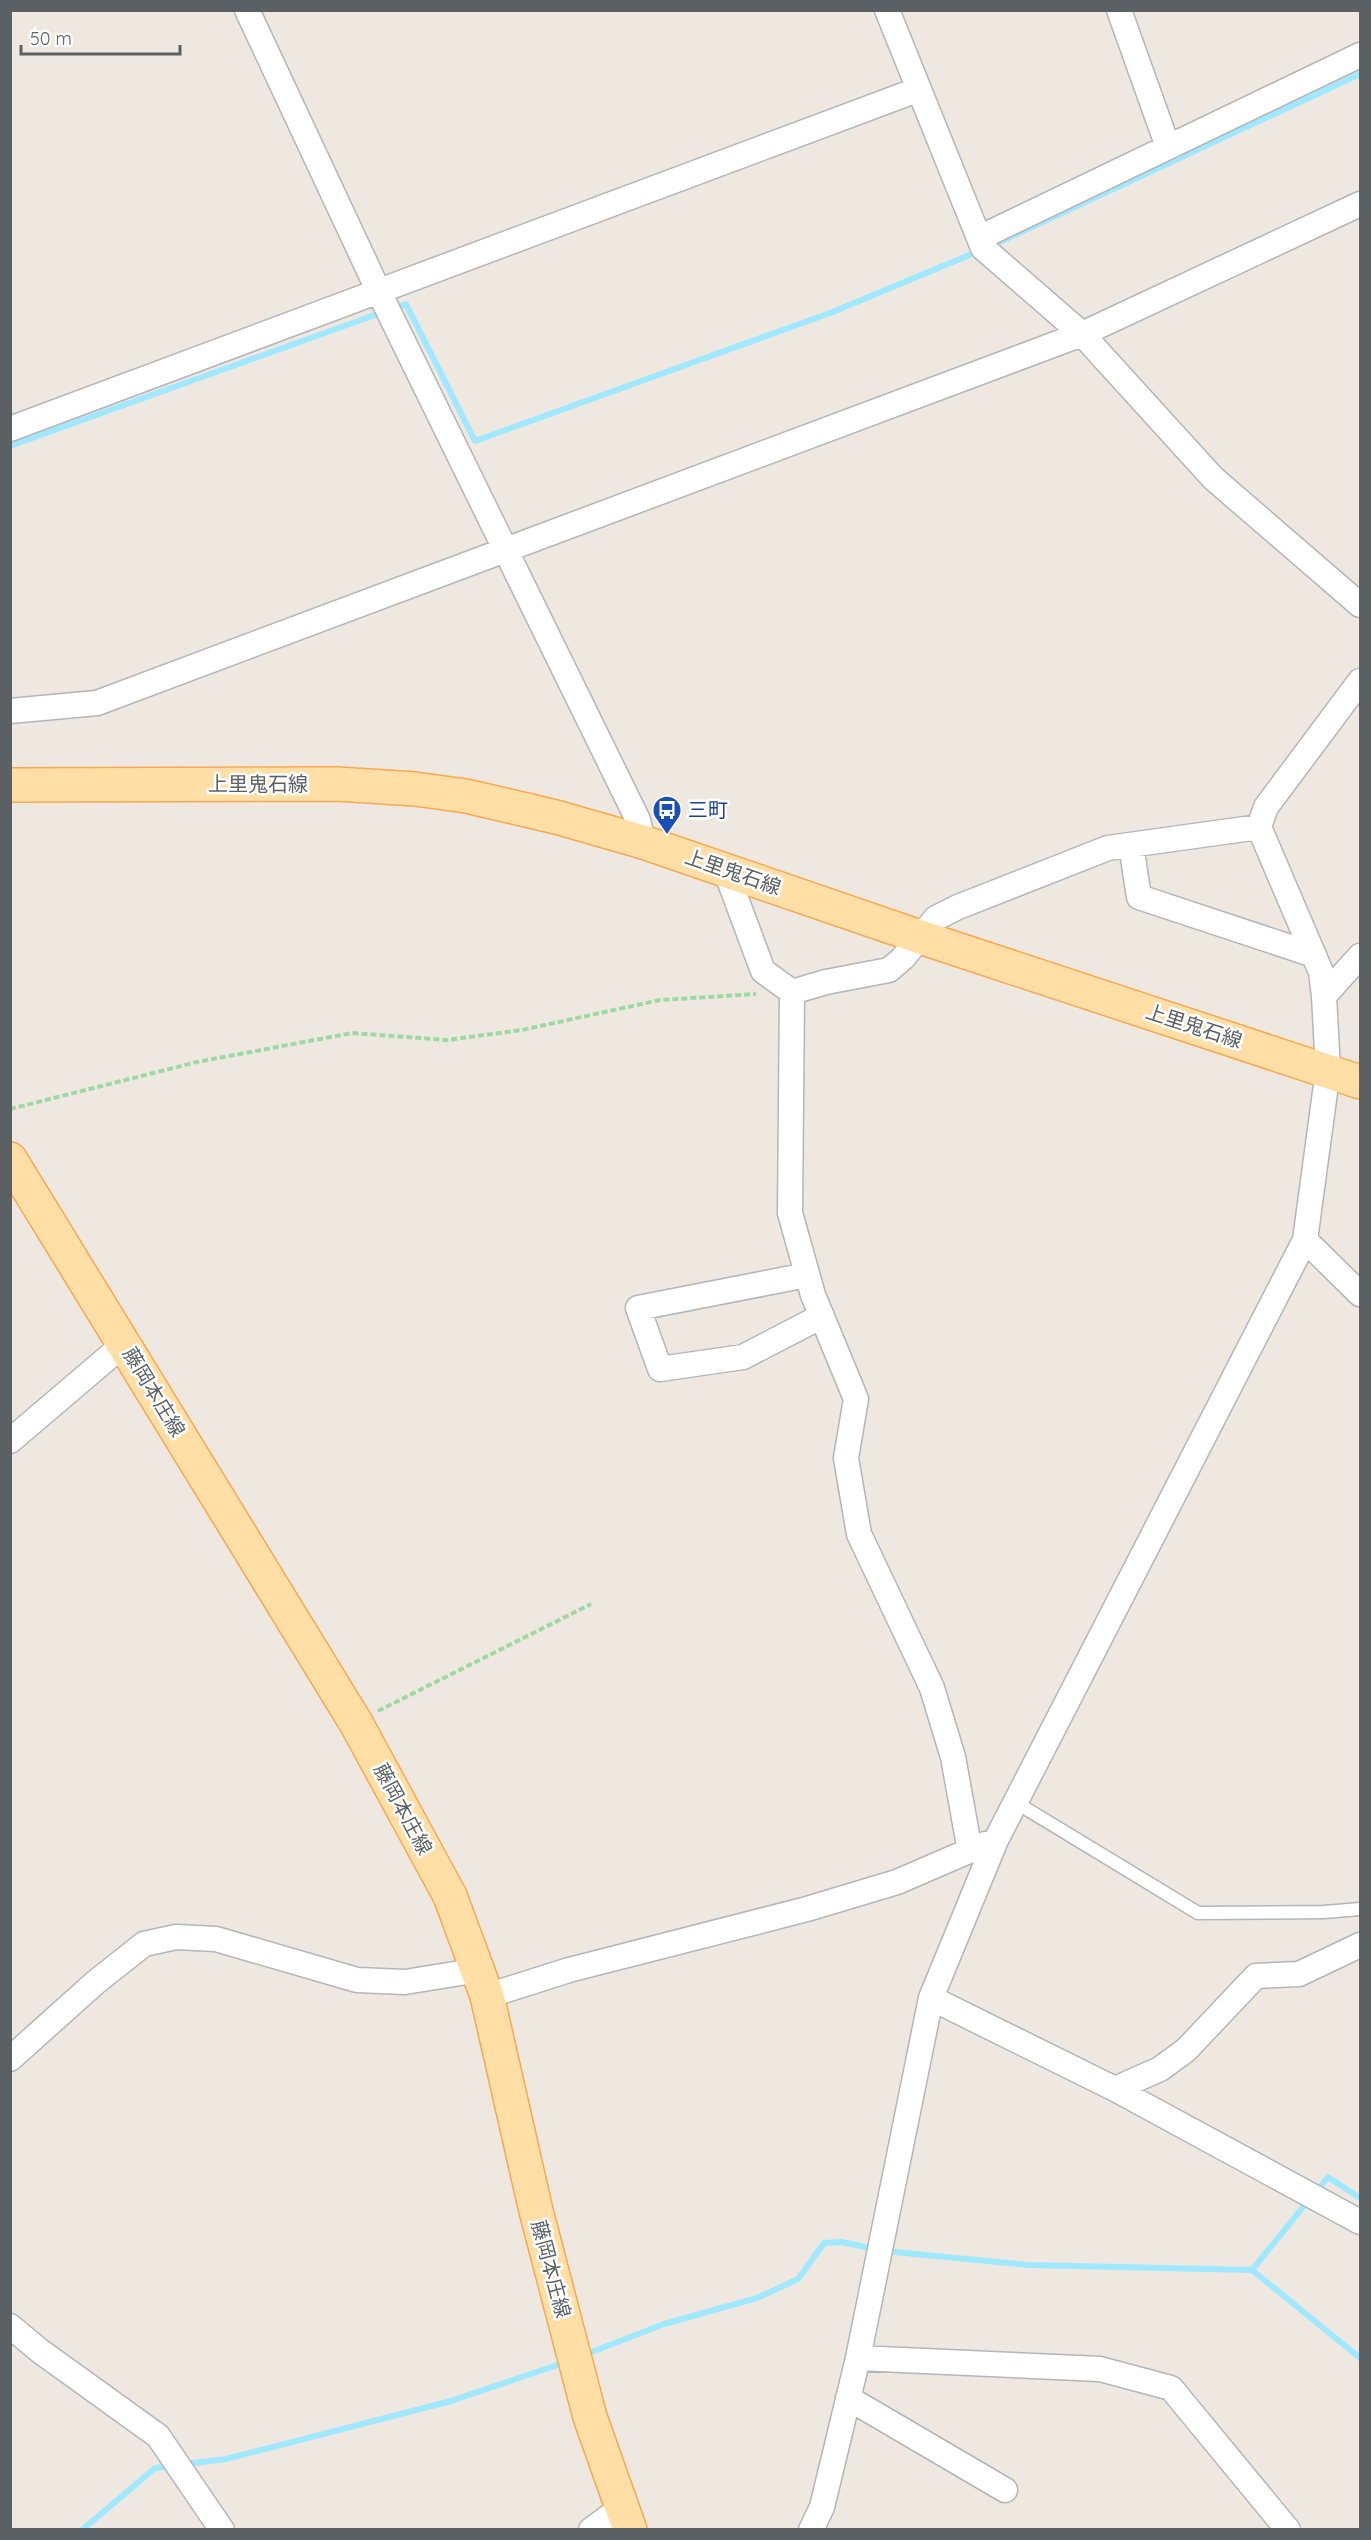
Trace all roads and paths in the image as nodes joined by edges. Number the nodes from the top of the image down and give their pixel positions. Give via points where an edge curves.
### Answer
1 (247, 10) edge
2 (886, 10) edge
3 (1119, 10) edge
4 (1360, 55) edge
5 (917, 90) junction
6 (1168, 147) junction
7 (1360, 204) edge
8 (979, 238) junction
9 (379, 292) junction
10 (1082, 334) junction
11 (10, 429) edge
12 (507, 549) junction
13 (1360, 602) edge
14 (1360, 681) edge
15 (10, 711) edge
16 (10, 785) edge
17 (1259, 827) junction
18 (643, 842) junction
19 (1131, 845) junction
20 (725, 869) junction
21 (920, 937) junction
22 (1314, 955) junction
23 (1360, 956) edge
24 (792, 992) junction
25 (1324, 996) junction
26 (1328, 1070) junction
27 (1360, 1082) edge
28 (10, 1109) edge
29 (10, 1159) edge
30 (1305, 1240) junction
31 (807, 1275) junction
32 (1360, 1294) edge
33 (822, 1316) junction
34 (124, 1344) junction
35 (10, 1441) edge
36 (591, 1604) dead end
37 (356, 1722) junction
38 (1015, 1802) junction
39 (996, 1840) junction
40 (970, 1851) junction
41 (1360, 1910) edge
42 (1360, 1945) edge
43 (483, 1983) junction
44 (931, 1998) junction
45 (10, 2059) edge
46 (1115, 2089) junction
47 (1360, 2222) edge
48 (10, 2326) edge
49 (858, 2358) junction
50 (848, 2398) junction
51 (1005, 2490) dead end
52 (626, 2519) edge
53 (222, 2529) edge
54 (591, 2529) edge
55 (811, 2529) edge
56 (1288, 2529) edge

1 - 9 street
2 - 5 street
3 - 6 street
4 - 6 street
5 - 8 street
5 - 9 street
6 - 8 street
7 - 10 street
8 - 10 street via 983,248
9 - 11 street
9 - 12 street
10 - 12 street
10 - 13 street via 1213,478
12 - 15 street via 97,703
12 - 18 street via 638,820
14 - 17 street via 1266,807
16 - 18 main road, 上里鬼石線 via 337,784 415,789 466,795
17 - 19 street
17 - 22 street
18 - 20 main road, 上里鬼石線
19 - 21 street via 1108,848 958,907 936,918
19 - 22 street via 1139,897
20 - 21 main road, 上里鬼石線
20 - 24 street via 763,971
21 - 24 street via 889,970
21 - 26 main road, 上里鬼石線
22 - 25 street
23 - 25 street
24 - 28 path via 660,1000 522,1030 447,1040 352,1033 197,1062
24 - 31 street via 790,1213
25 - 26 street
26 - 27 main road, 上里鬼石線
26 - 30 street
29 - 34 main road, 藤岡本庄線
30 - 32 street
30 - 38 street
31 - 33 street
31 - 33 street via 638,1308 660,1369 743,1357
33 - 40 street via 856,1399 846,1458 859,1534 932,1688 953,1757
34 - 35 street
34 - 37 main road, 藤岡本庄線
36 - 37 path
37 - 43 main road, 藤岡本庄線 via 450,1896
38 - 39 street
38 - 41 lane via 1198,1913
39 - 40 street
39 - 44 street
40 - 43 street via 897,1882 807,1909 569,1970
42 - 46 street via 1299,1974 1256,1976 1186,2050 1160,2069
43 - 45 street via 357,1980 216,1939 176,1937 144,1944
43 - 52 main road, 藤岡本庄線 via 587,2406
44 - 46 street
44 - 49 street
46 - 47 street
48 - 53 street via 158,2436
49 - 50 street
49 - 56 street via 1100,2369 1171,2388
50 - 51 street
50 - 55 street via 822,2507
52 - 54 street

